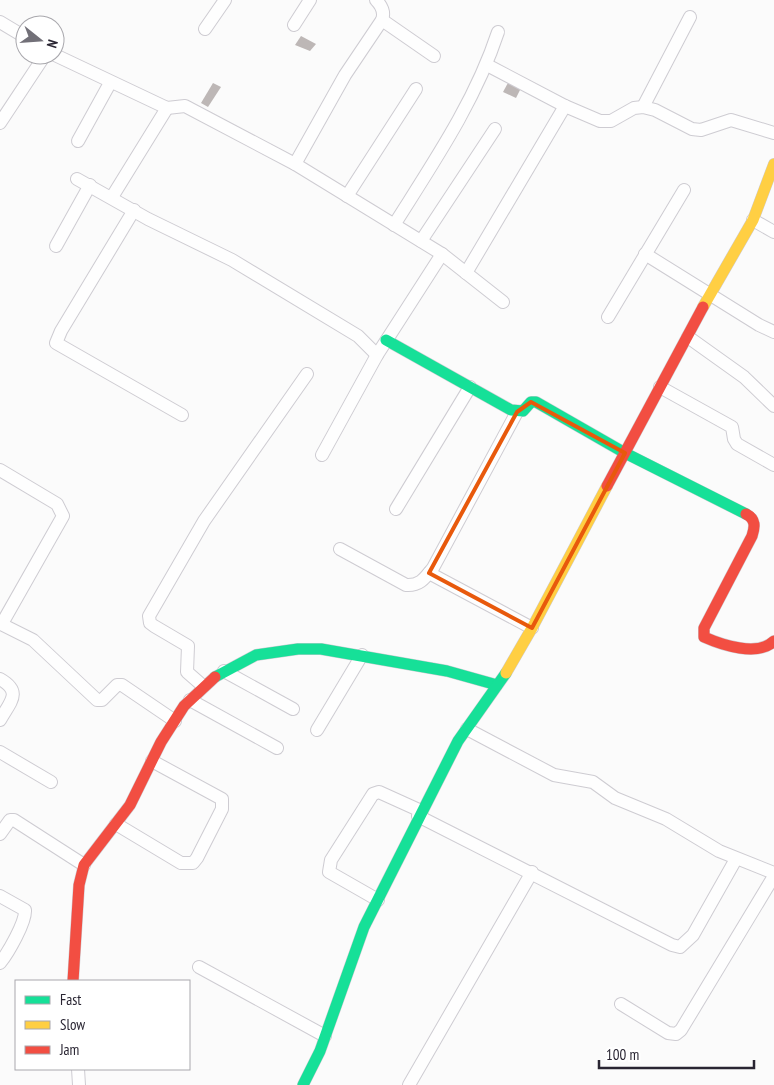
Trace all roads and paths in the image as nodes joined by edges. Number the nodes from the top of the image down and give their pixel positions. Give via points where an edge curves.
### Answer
1 (225, 0) edge
2 (310, 0) edge
3 (376, 0) edge
4 (690, 17) dead end
5 (382, 20) junction
6 (0, 22) edge
7 (294, 25) dead end
8 (206, 29) dead end
9 (15, 31) edge
10 (498, 32) dead end
11 (434, 56) dead end
12 (65, 60) edge
13 (38, 65) edge
14 (487, 65) junction
15 (110, 83) junction
16 (416, 89) dead end
17 (565, 106) junction
18 (643, 107) junction
19 (167, 108) junction
20 (0, 123) edge
21 (495, 129) dead end
22 (774, 133) edge
23 (78, 141) dead end
24 (295, 164) junction
25 (774, 164) edge
26 (77, 179) dead end
27 (90, 185) junction
28 (684, 190) dead end
29 (347, 196) junction
30 (112, 197) junction
31 (134, 210) junction
32 (753, 220) junction
33 (394, 225) junction
34 (774, 232) edge
35 (421, 241) junction
36 (56, 246) dead end
37 (442, 254) junction
38 (645, 254) junction
39 (466, 273) junction
40 (710, 295) junction
41 (503, 302) dead end
42 (608, 317) dead end
43 (774, 332) edge
44 (688, 337) junction
45 (386, 340) junction
46 (377, 355) junction
47 (307, 374) dead end
48 (470, 387) junction
49 (660, 387) junction
50 (774, 406) edge
51 (517, 412) junction
52 (182, 415) dead end
53 (624, 453) junction
54 (322, 455) dead end
55 (774, 465) edge
56 (0, 470) edge
57 (396, 509) dead end
58 (340, 549) dead end
59 (429, 573) junction
60 (2, 625) edge
61 (532, 628) junction
62 (774, 641) edge
63 (362, 655) junction
64 (224, 671) junction
65 (0, 679) edge
66 (497, 685) junction
67 (203, 686) junction
68 (190, 700) junction
69 (293, 709) dead end
70 (0, 720) edge
71 (175, 721) junction
72 (467, 729) junction
73 (317, 730) dead end
74 (277, 748) dead end
75 (0, 752) edge
76 (152, 761) junction
77 (51, 782) dead end
78 (420, 814) junction
79 (116, 824) junction
80 (0, 834) edge
81 (736, 859) junction
82 (84, 865) junction
83 (532, 872) junction
84 (774, 874) edge
85 (0, 896) edge
86 (378, 900) junction
87 (0, 963) edge
88 (199, 967) dead end
89 (73, 980) edge
90 (621, 1004) dead end
91 (325, 1036) junction
92 (78, 1070) edge
93 (79, 1085) edge
94 (303, 1085) edge
95 (409, 1085) edge

1 - 8 street
2 - 7 street
3 - 5 street via 384,15
4 - 18 street
5 - 11 street
5 - 24 street via 345,75
6 - 9 street
10 - 14 street
12 - 15 street
13 - 20 street
14 - 17 street
14 - 33 street via 467,107
15 - 19 street
15 - 23 street
16 - 29 street
17 - 18 street via 600,122 611,121 634,108
17 - 39 street
18 - 22 street via 692,129 701,130 731,120
19 - 24 street via 185,106
19 - 30 street
21 - 35 street
24 - 29 street
25 - 32 street
26 - 27 street
27 - 30 street
27 - 36 street
28 - 38 street
29 - 33 street
30 - 31 street
31 - 46 street via 232,260 358,336
31 - 52 street via 60,331 56,343
32 - 34 street
32 - 40 street
33 - 35 street
35 - 37 street
37 - 39 street
37 - 45 street
38 - 40 street
38 - 42 street
39 - 41 street
40 - 43 street
40 - 44 street
44 - 49 street
44 - 50 street via 744,378
45 - 46 street
45 - 48 street
46 - 54 street
47 - 67 street via 204,521 149,616 154,626 188,646 187,672
48 - 51 street
48 - 57 street
49 - 53 street
49 - 55 street via 732,427 737,444
51 - 53 street via 536,402
51 - 59 street
53 - 61 street
53 - 62 street via 751,516 755,525 752,536 704,628 704,637 710,641 753,648 767,647
56 - 60 street via 57,504 63,516
58 - 59 street via 406,585 413,586
59 - 61 street
60 - 71 street via 33,640 97,700 102,700 117,685 122,685
61 - 66 street
63 - 64 street via 321,649 277,651 256,655
63 - 66 street via 447,671
63 - 73 street
64 - 67 street
64 - 69 street
65 - 70 street via 14,691
66 - 72 street
67 - 68 street
68 - 71 street
68 - 74 street
71 - 76 street
72 - 78 street
72 - 81 street via 554,775 593,782 615,798 666,819
75 - 77 street
76 - 79 street via 130,805
76 - 79 street via 222,799 222,809 197,858 193,863 181,863
78 - 83 street
78 - 86 street
78 - 86 street via 379,792 373,794 331,860 330,872
79 - 82 street
80 - 82 street via 10,820 14,820
81 - 83 street via 693,935 680,946 672,945
81 - 84 street
82 - 89 street via 79,885
83 - 95 street
84 - 90 street via 676,1034 668,1033
85 - 87 street via 21,907 25,914
86 - 91 street via 357,944
88 - 91 street
91 - 94 street
92 - 93 street

